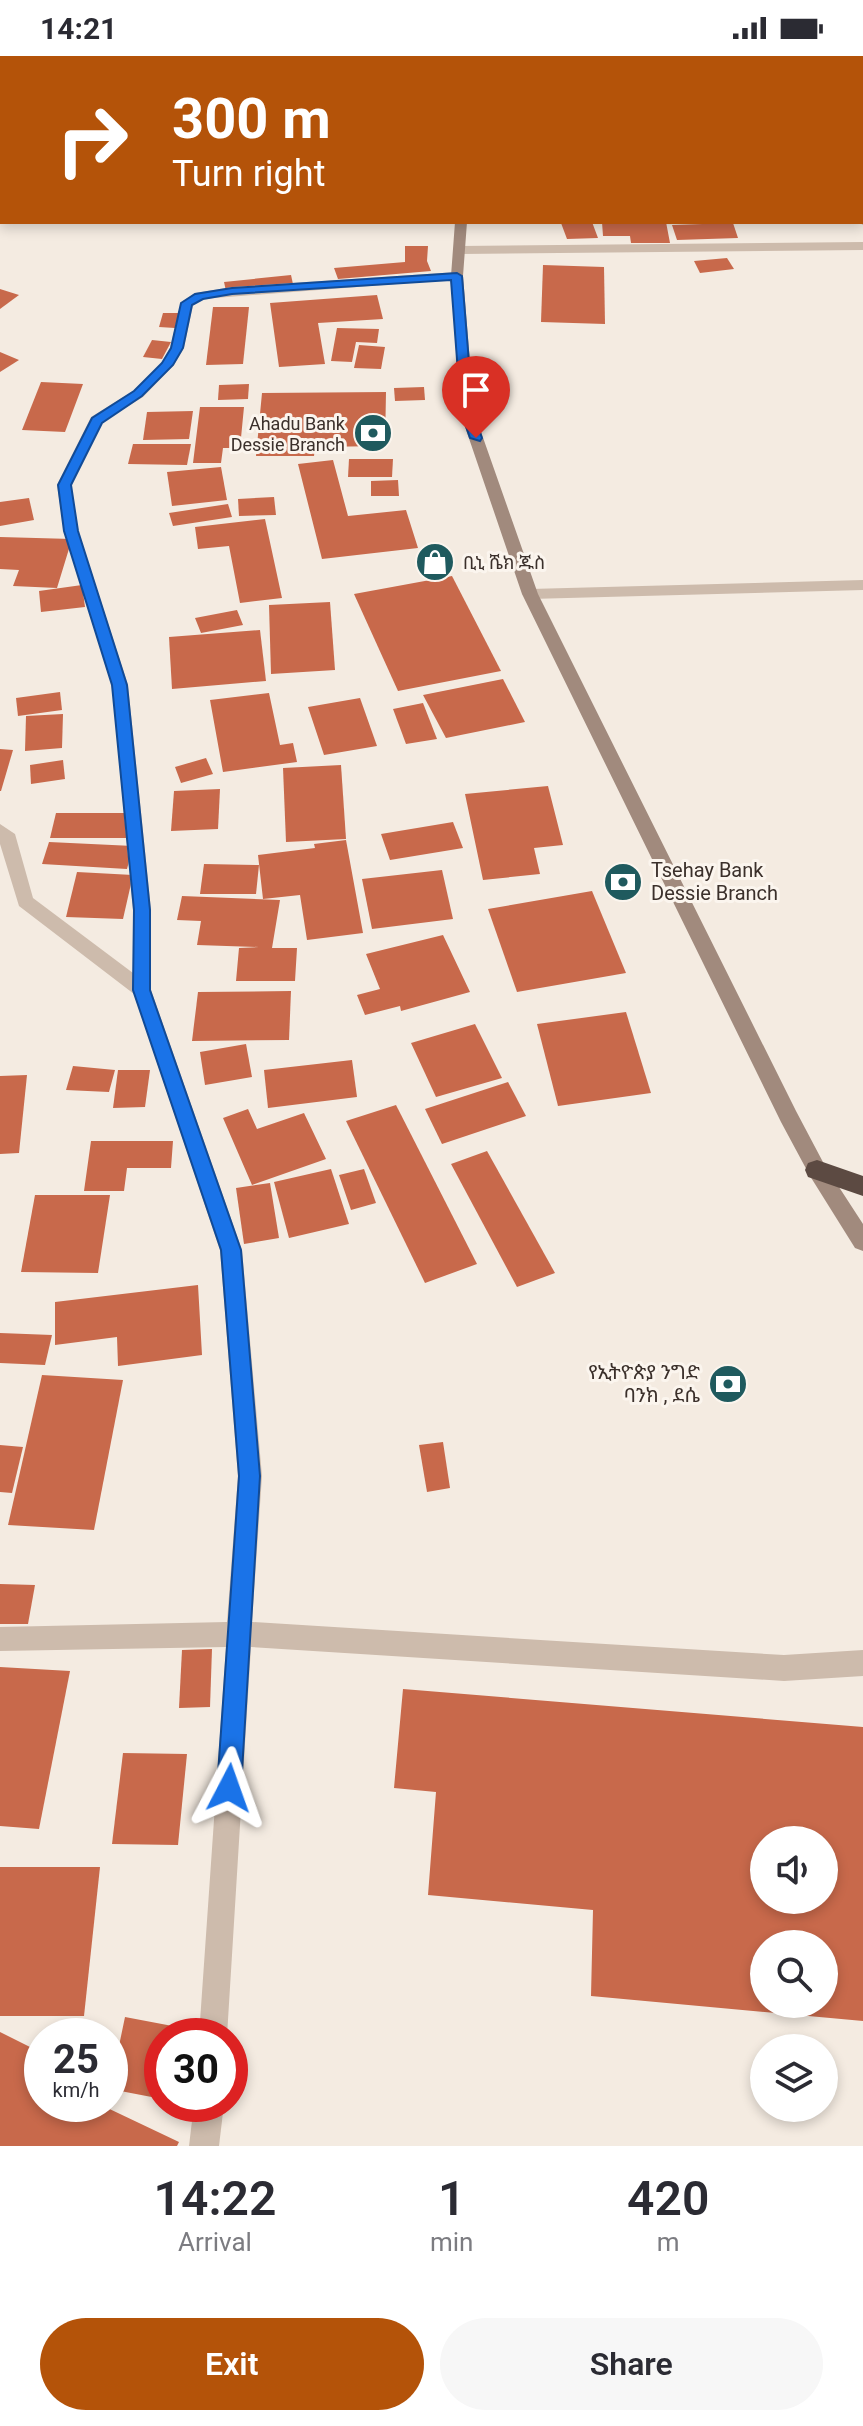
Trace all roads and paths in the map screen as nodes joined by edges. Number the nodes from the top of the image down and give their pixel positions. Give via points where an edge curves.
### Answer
1 (461, 224) edge
2 (863, 246) edge
3 (461, 250) junction
4 (457, 276) junction
5 (863, 585) edge
6 (530, 594) junction
7 (0, 830) edge
8 (142, 990) junction
9 (817, 1170) junction
10 (863, 1186) edge
11 (863, 1242) edge
12 (239, 1634) junction
13 (0, 1639) edge
14 (863, 1663) edge
15 (214, 2018) edge
16 (207, 2122) edge
17 (204, 2146) edge

1 - 3 street
2 - 3 street
3 - 4 street
4 - 6 street via 467,412
4 - 8 street via 199,296 187,303 177,348 167,365 138,394 96,420 64,485 71,531 120,685 142,910
5 - 6 street
6 - 9 street
7 - 8 street via 6,834 25,901
8 - 12 street via 231,1250 250,1476
9 - 10 highway
9 - 11 street
12 - 13 street
12 - 14 street via 784,1668
12 - 15 street
16 - 17 street

